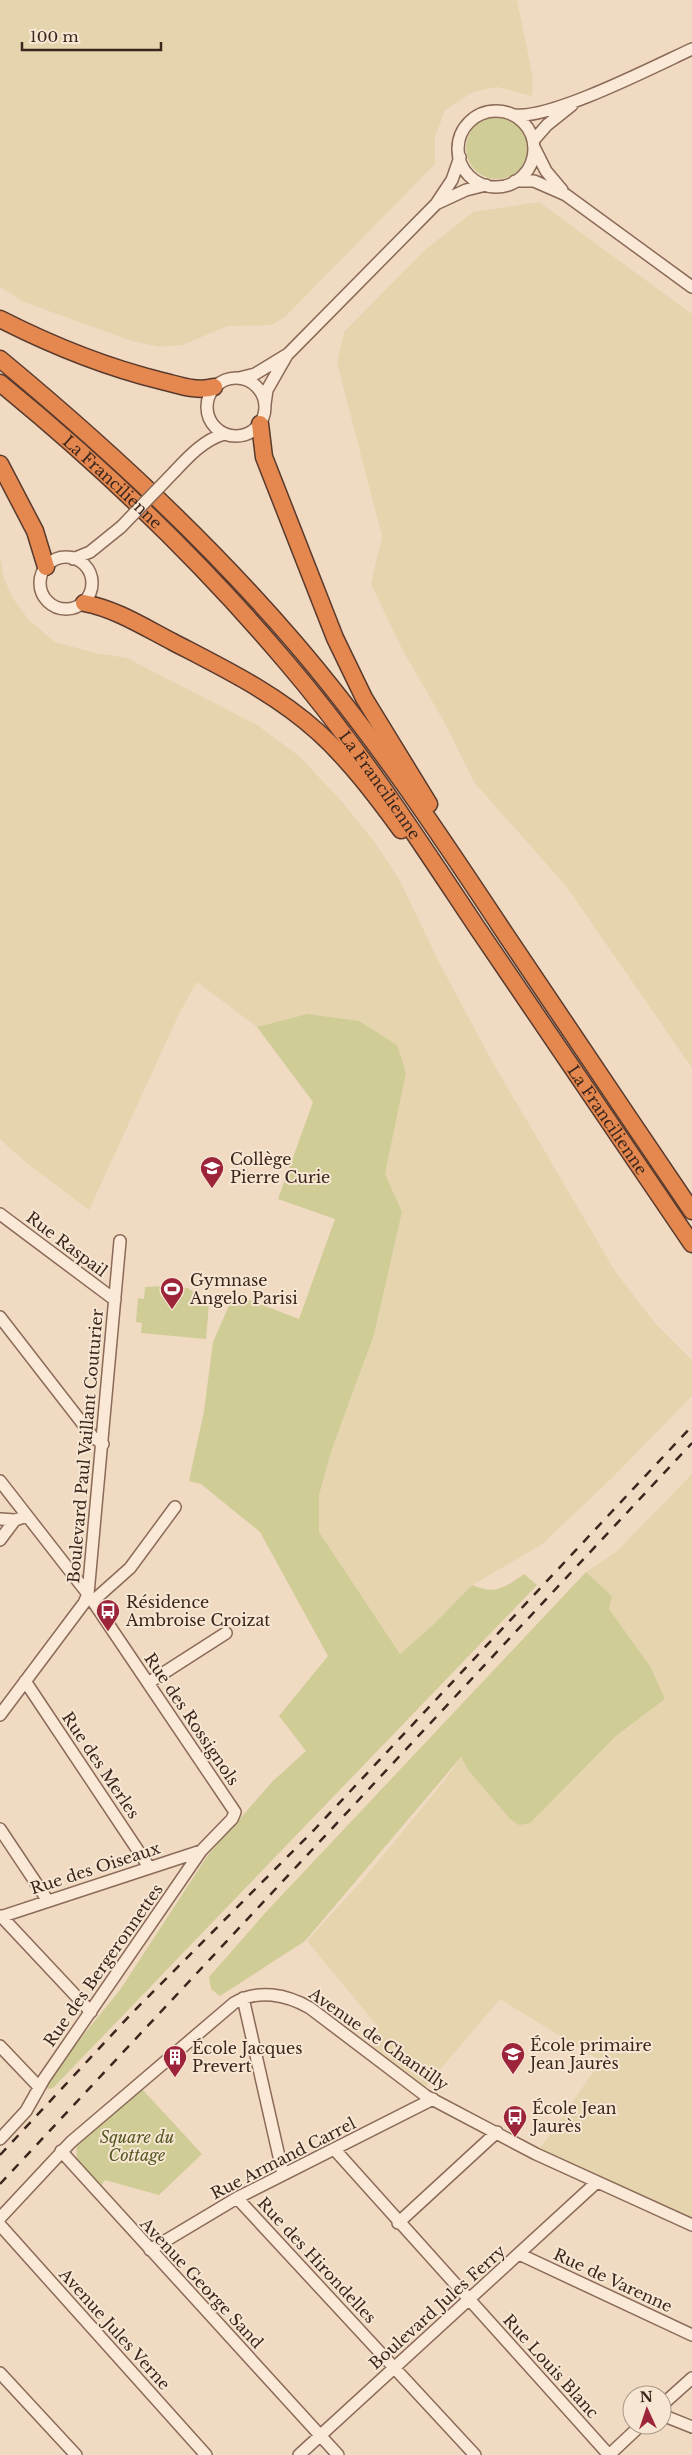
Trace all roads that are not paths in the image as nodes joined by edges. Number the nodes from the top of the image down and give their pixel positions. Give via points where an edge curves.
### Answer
1 (692, 50) edge
2 (580, 99) junction
3 (513, 115) junction
4 (534, 143) junction
5 (460, 157) junction
6 (515, 181) junction
7 (486, 185) junction
8 (566, 194) junction
9 (436, 204) junction
10 (692, 287) edge
11 (0, 319) edge
12 (288, 354) junction
13 (0, 359) edge
14 (239, 378) junction
15 (0, 383) edge
16 (214, 387) junction
17 (265, 405) junction
18 (210, 422) junction
19 (260, 424) junction
20 (224, 434) junction
21 (0, 464) edge
22 (175, 471) junction
23 (121, 527) junction
24 (73, 559) junction
25 (46, 567) junction
26 (88, 571) junction
27 (84, 602) junction
28 (458, 860) junction
29 (474, 922) junction
30 (692, 1210) edge
31 (0, 1214) edge
32 (120, 1241) dead end
33 (692, 1244) edge
34 (114, 1300) junction
35 (0, 1317) edge
36 (103, 1444) junction
37 (0, 1481) edge
38 (175, 1507) dead end
39 (27, 1516) junction
40 (0, 1519) edge
41 (15, 1520) junction
42 (0, 1540) edge
43 (91, 1598) junction
44 (226, 1633) dead end
45 (25, 1681) junction
46 (148, 1683) junction
47 (0, 1715) edge
48 (235, 1812) joint
49 (0, 1828) edge
50 (201, 1851) junction
51 (149, 1867) junction
52 (48, 1901) junction
53 (0, 1917) edge
54 (243, 1998) junction
55 (91, 2012) junction
56 (0, 2046) edge
57 (39, 2087) junction
58 (433, 2099) junction
59 (497, 2132) junction
60 (0, 2139) edge
61 (335, 2150) junction
62 (61, 2151) junction
63 (282, 2174) junction
64 (597, 2182) junction
65 (237, 2198) junction
66 (0, 2218) edge
67 (398, 2223) junction
68 (0, 2225) edge
69 (692, 2225) edge
70 (150, 2250) junction
71 (519, 2254) junction
72 (469, 2300) junction
73 (692, 2335) edge
74 (395, 2366) junction
75 (0, 2373) edge
76 (692, 2378) edge
77 (672, 2396) edge
78 (672, 2419) edge
79 (692, 2427) edge
80 (321, 2435) junction
81 (630, 2435) edge
82 (76, 2455) edge
83 (206, 2455) edge
84 (299, 2455) edge
85 (338, 2455) edge
86 (475, 2455) edge
87 (609, 2455) edge

1 - 2 street
2 - 3 street via 529,116
2 - 4 street via 547,125
3 - 4 street via 524,122
3 - 5 street via 493,111 470,121 461,135
4 - 6 street via 528,170
4 - 8 street via 545,169
5 - 7 street via 469,174
5 - 9 street via 452,180
6 - 7 street via 499,186
6 - 8 street via 534,181
7 - 9 street
8 - 10 street
9 - 12 street
11 - 16 highway via 43,340 136,374 196,390
12 - 14 street via 255,374
12 - 17 street via 267,390
13 - 28 highway, La Francilienne via 68,415 138,480 296,643
14 - 16 street
14 - 17 street via 257,387
15 - 29 highway, La Francilienne via 58,430 132,498 207,573 287,663 384,786
16 - 18 street via 207,404
17 - 19 street
18 - 20 street
18 - 22 street via 196,446
19 - 20 street via 243,435
19 - 28 highway via 264,457 351,673 396,752 459,851
20 - 22 street via 214,437 194,452
21 - 25 highway via 35,531
22 - 23 street, bridge
23 - 24 street via 90,552
23 - 26 street via 96,554
24 - 25 street via 61,558
24 - 26 street
25 - 27 street via 40,583 46,600 60,609 69,609
26 - 27 street via 92,588
27 - 29 highway via 102,606 220,666 272,696 318,732 389,814 455,905
28 - 30 highway, La Francilienne
29 - 33 highway, La Francilienne
31 - 34 street, Rue Raspail
32 - 34 street, Boulevard Paul Vaillant Couturier
34 - 36 street, Boulevard Paul Vaillant Couturier
35 - 36 street via 93,1437
36 - 43 street, Boulevard Paul Vaillant Couturier
37 - 39 street, Rue des Rossignols
38 - 43 street via 130,1568
39 - 41 street
39 - 43 street, Rue des Rossignols
40 - 41 street
41 - 42 street
43 - 45 street, Boulevard Paul Vaillant Couturier
43 - 46 street, Rue des Rossignols
44 - 46 street
45 - 47 street, Boulevard Paul Vaillant Couturier
45 - 51 street, Rue des Merles
46 - 48 street, Rue des Rossignols
48 - 50 street, Rue des Bergeronnettes
49 - 52 street
50 - 51 street, Rue des Oiseaux
50 - 55 street, Rue des Bergeronnettes
51 - 52 street, Rue des Oiseaux
52 - 53 street, Rue des Oiseaux
53 - 55 street
54 - 58 street, Avenue de Chantilly via 268,1994 295,1999
54 - 62 street
54 - 63 street
55 - 57 street, Rue des Bergeronnettes
56 - 57 street
57 - 60 street, Rue des Bergeronnettes via 26,2110
58 - 59 street, Avenue de Chantilly
58 - 61 street, Rue Armand Carrel
59 - 64 street, Avenue de Chantilly
59 - 67 street
61 - 63 street, Rue Armand Carrel
61 - 67 street, Rue Louis Blanc
62 - 66 street
62 - 70 street, Avenue George Sand
63 - 65 street, Rue Armand Carrel
64 - 69 street, Avenue de Chantilly
64 - 71 street, Boulevard Jules Ferry
65 - 70 street, Rue Armand Carrel
65 - 74 street, Rue des Hirondelles
67 - 72 street, Rue Louis Blanc
68 - 83 street, Avenue Jules Verne
70 - 80 street, Avenue George Sand
71 - 72 street, Boulevard Jules Ferry
71 - 73 street, Rue de Varenne
72 - 74 street, Boulevard Jules Ferry
72 - 87 street, Rue Louis Blanc
74 - 80 street, Boulevard Jules Ferry
74 - 86 street, Rue des Hirondelles
75 - 82 street
76 - 77 street
78 - 79 street
80 - 84 street, Boulevard Jules Ferry
80 - 85 street, Avenue George Sand
81 - 87 street

